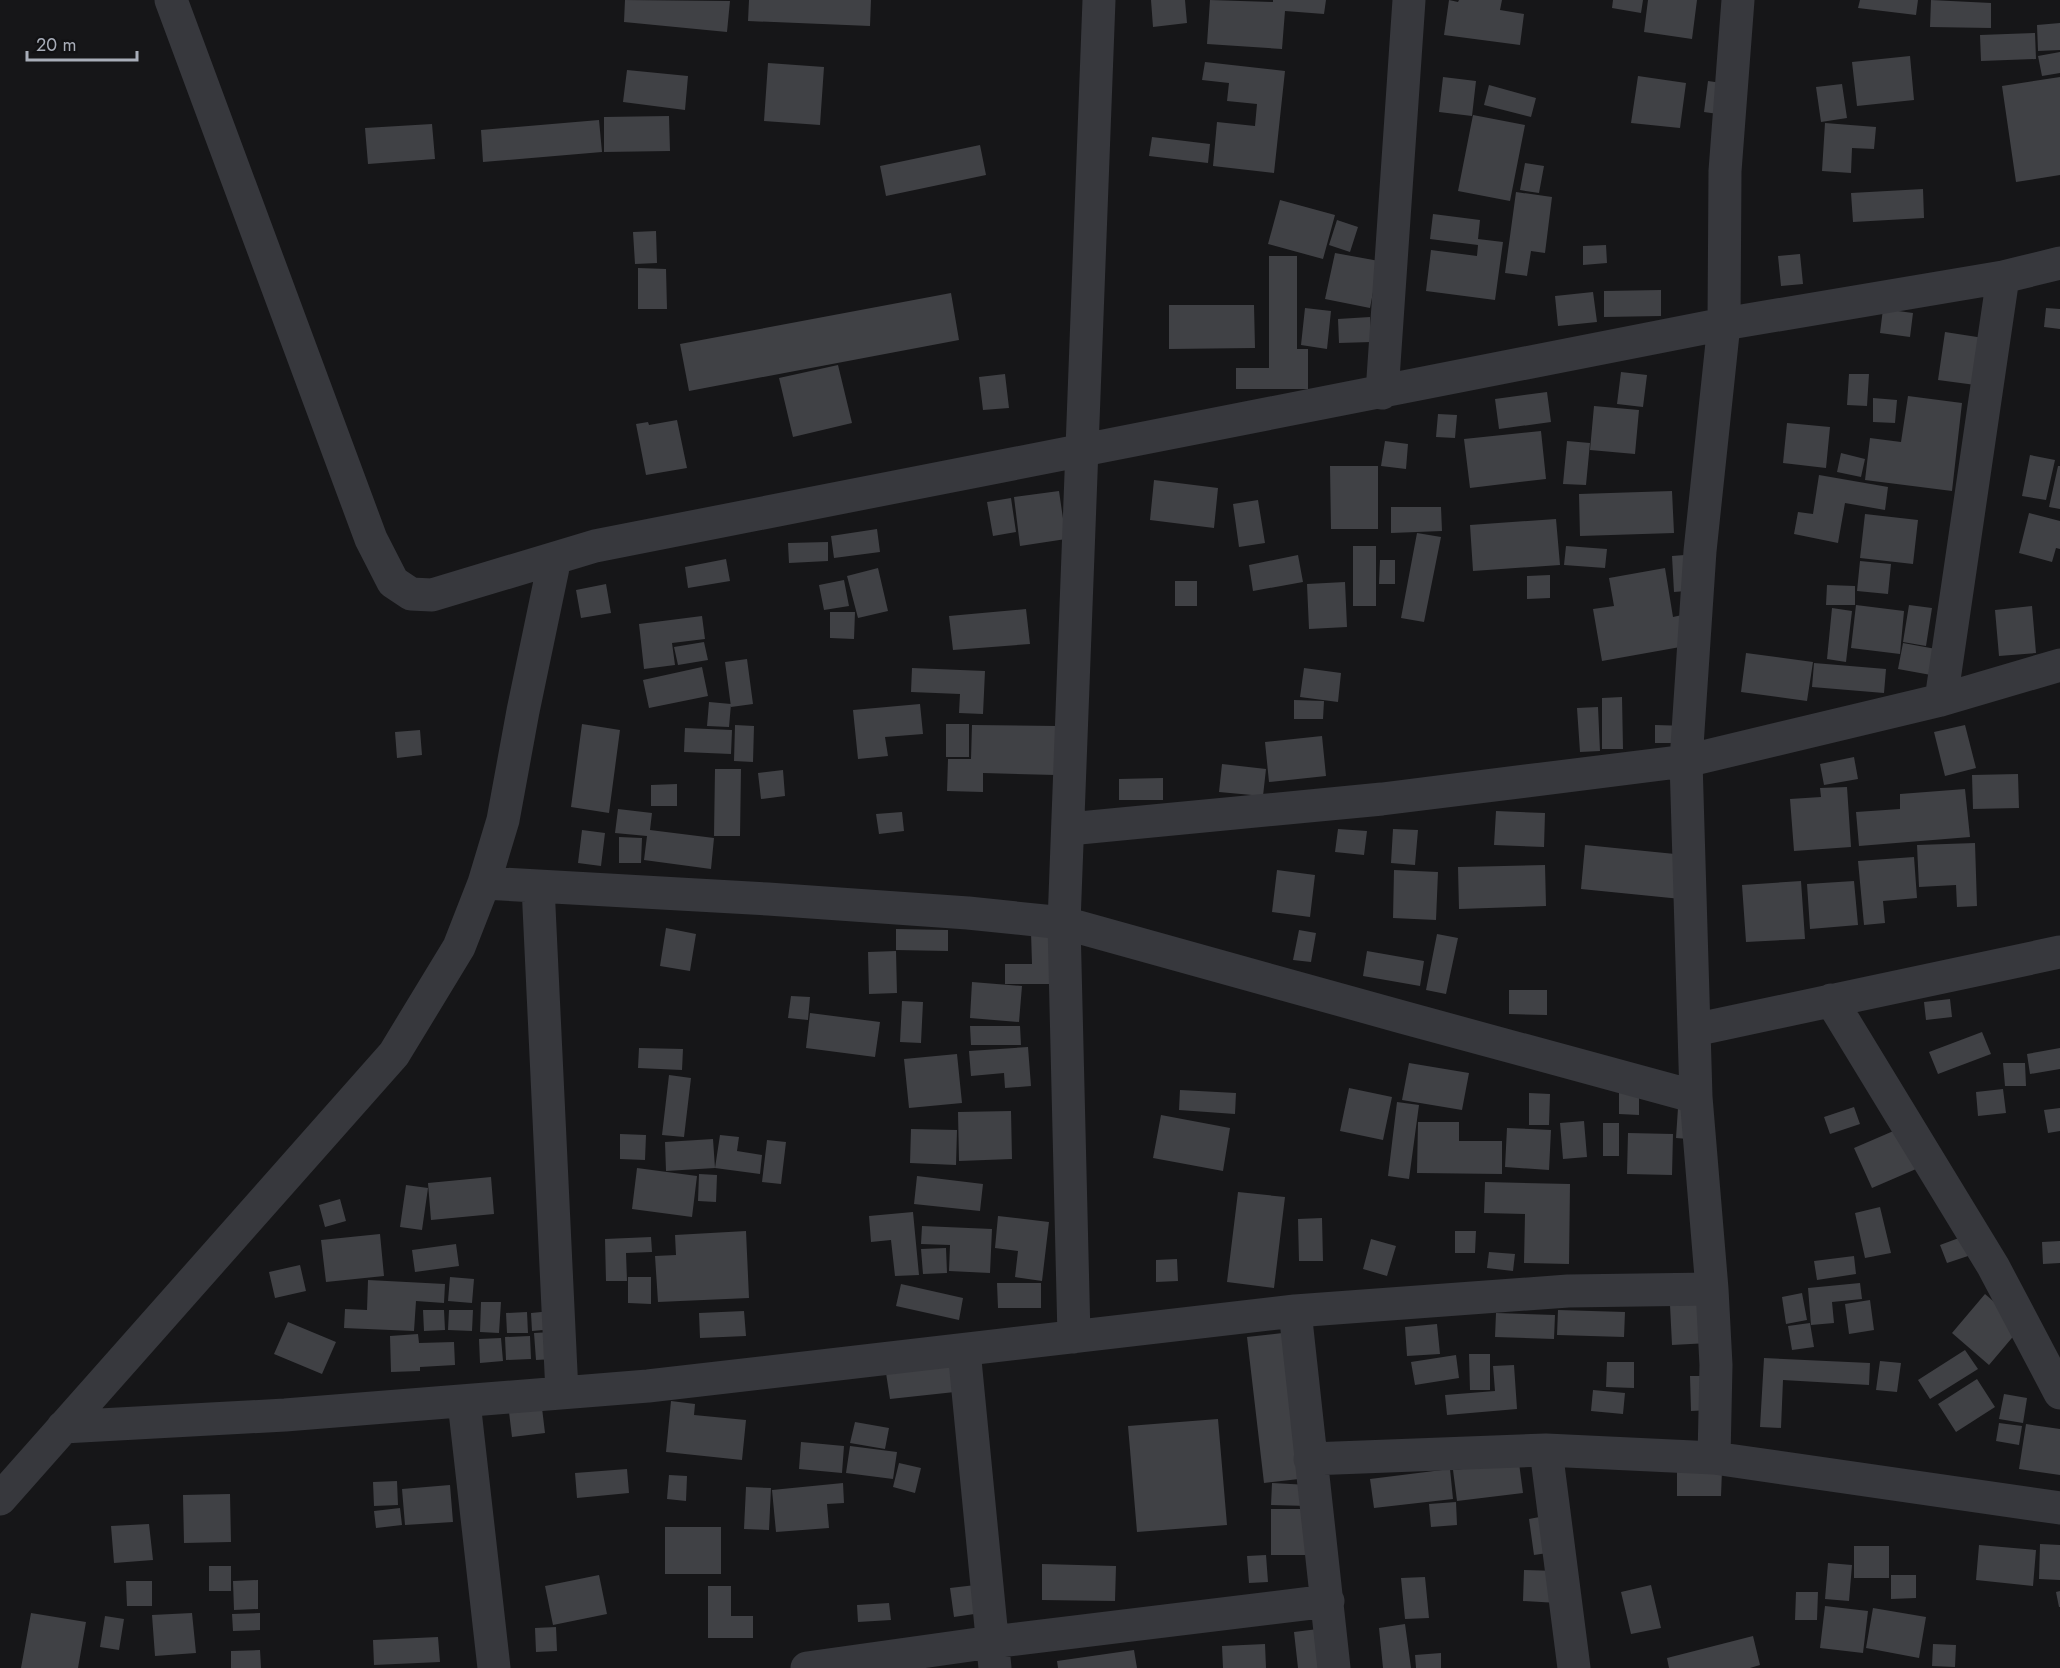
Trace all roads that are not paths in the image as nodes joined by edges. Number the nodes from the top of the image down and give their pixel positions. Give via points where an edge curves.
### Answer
1 (171, 0) edge
2 (1099, 0) edge
3 (1409, 0) edge
4 (1738, 0) edge
5 (2060, 263) edge
6 (2003, 277) junction
7 (1724, 324) junction
8 (1382, 393) junction
9 (1082, 450) junction
10 (555, 558) junction
11 (2060, 665) edge
12 (1941, 700) junction
13 (1686, 761) junction
14 (1069, 829) junction
15 (484, 883) junction
16 (538, 886) junction
17 (1064, 923) junction
18 (2060, 952) edge
19 (1831, 1000) junction
20 (1694, 1030) junction
21 (1696, 1096) junction
22 (1712, 1289) junction
23 (1295, 1311) junction
24 (1074, 1337) junction
25 (964, 1350) junction
26 (562, 1393) junction
27 (2060, 1393) edge
28 (464, 1402) junction
29 (63, 1427) junction
30 (1546, 1450) junction
31 (1714, 1458) junction
32 (1311, 1459) junction
33 (0, 1499) edge
34 (2060, 1508) edge
35 (1328, 1601) junction
36 (993, 1655) edge
37 (494, 1668) edge
38 (807, 1668) edge
39 (1334, 1668) edge
40 (1574, 1668) edge

1 - 10 street via 371,539 393,582 411,594 432,595
2 - 9 street
3 - 8 street
4 - 7 street via 1725,171
5 - 6 street
6 - 7 street
6 - 12 street
7 - 8 street
7 - 13 street via 1700,551
8 - 9 street
9 - 10 street via 606,544
9 - 14 street
10 - 15 street via 503,820
11 - 12 street
12 - 13 street
13 - 14 street via 1382,799
13 - 20 street
14 - 17 street
15 - 16 street
15 - 29 street via 459,947 394,1054
16 - 17 street via 768,898
16 - 26 street
17 - 21 street
17 - 24 street
18 - 19 street
19 - 20 street
19 - 27 street via 1993,1266
20 - 21 street
21 - 22 street
22 - 23 street via 1568,1291
22 - 31 street via 1716,1365
23 - 24 street
23 - 32 street
24 - 25 street
25 - 26 street
25 - 36 street
26 - 28 street
28 - 29 street
28 - 37 street
29 - 33 street
30 - 31 street
30 - 32 street
30 - 40 street
31 - 34 street
32 - 35 street
35 - 36 street
35 - 39 street
36 - 38 street

